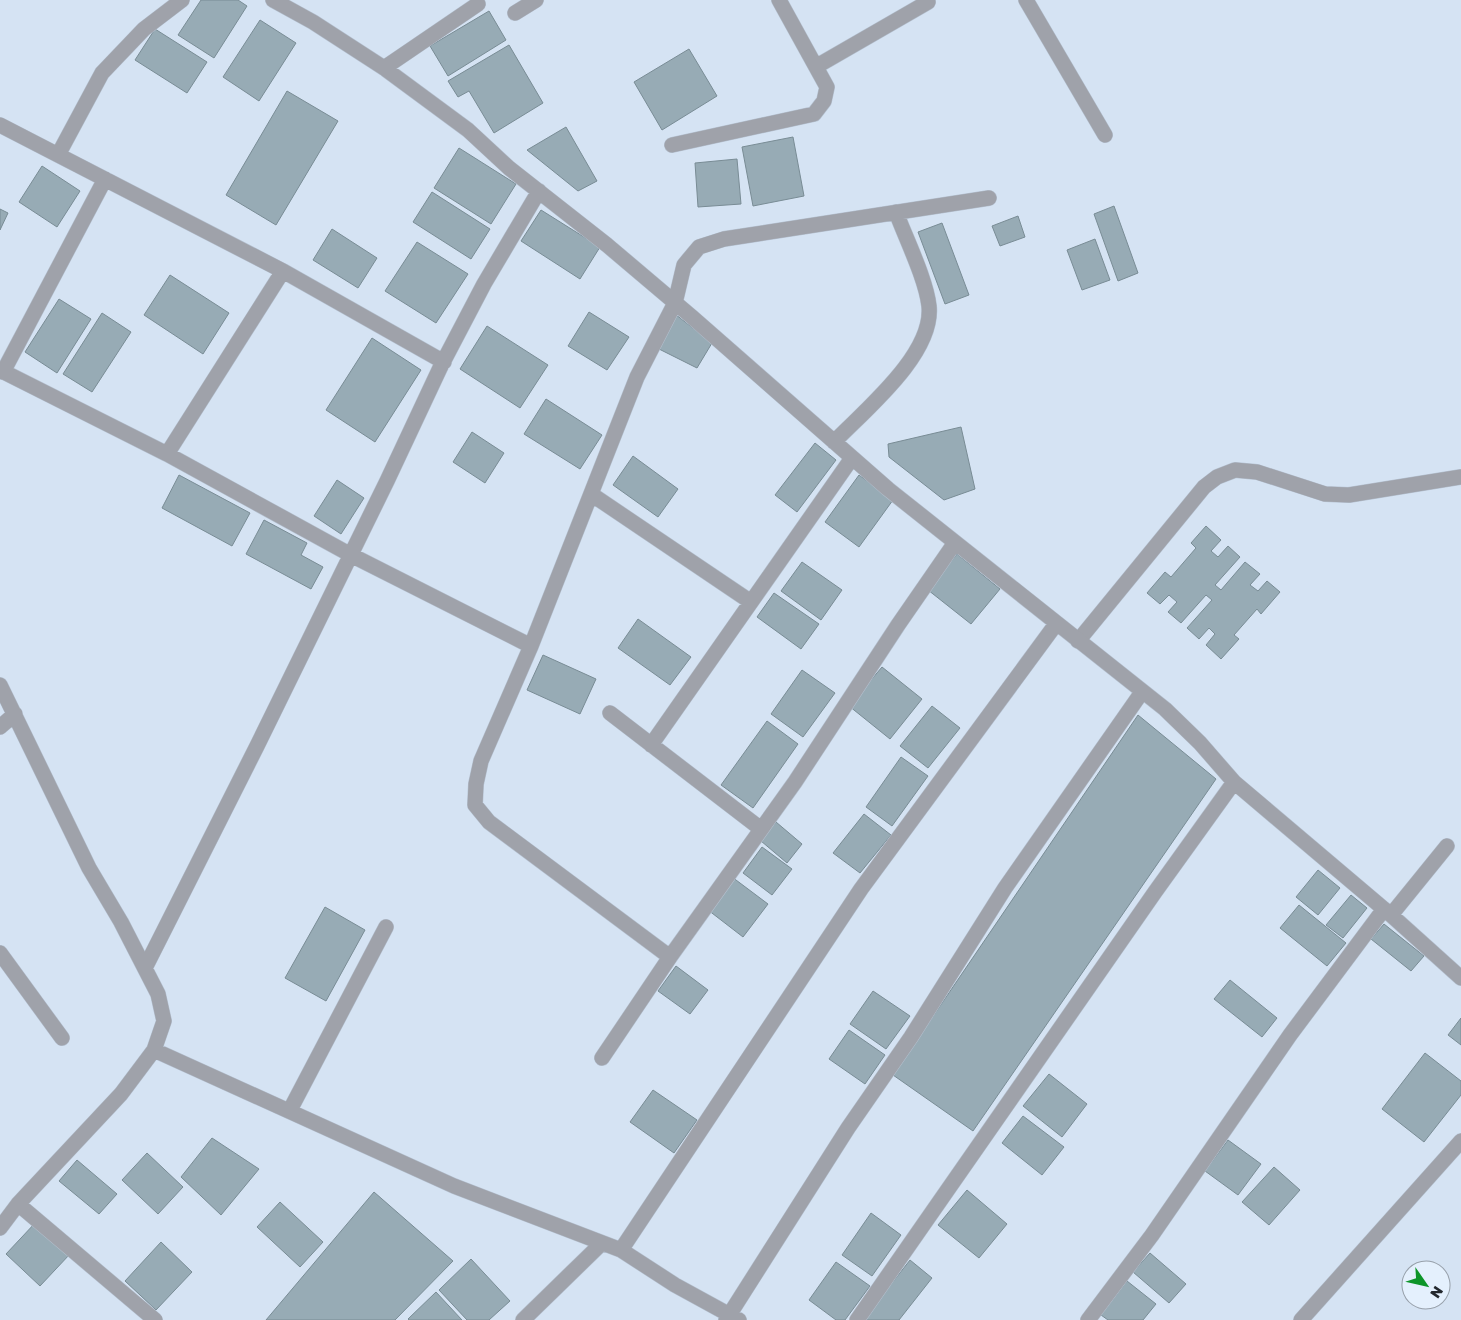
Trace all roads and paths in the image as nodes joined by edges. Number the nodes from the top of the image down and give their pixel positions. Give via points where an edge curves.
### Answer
1 (182, 0) edge
2 (273, 0) edge
3 (536, 0) edge
4 (779, 0) edge
5 (1026, 0) edge
6 (928, 2) dead end
7 (478, 4) dead end
8 (515, 13) dead end
9 (817, 66) junction
10 (384, 68) junction
11 (0, 125) edge
12 (1105, 134) dead end
13 (672, 145) dead end
14 (58, 155) junction
15 (105, 179) junction
16 (539, 191) junction
17 (989, 198) dead end
18 (896, 212) junction
19 (284, 271) junction
20 (675, 303) junction
21 (444, 362) junction
22 (2, 371) edge
23 (834, 442) junction
24 (167, 454) junction
25 (852, 458) junction
26 (1461, 477) edge
27 (590, 494) junction
28 (954, 544) junction
29 (351, 555) junction
30 (751, 602) junction
31 (1056, 624) junction
32 (1078, 641) junction
33 (531, 646) junction
34 (0, 685) edge
35 (1142, 692) junction
36 (610, 713) dead end
37 (14, 714) junction
38 (0, 727) edge
39 (651, 745) junction
40 (1234, 782) junction
41 (761, 829) junction
42 (1447, 846) dead end
43 (1387, 912) junction
44 (386, 927) dead end
45 (0, 953) edge
46 (670, 957) junction
47 (145, 968) junction
48 (1461, 978) edge
49 (62, 1038) dead end
50 (154, 1050) junction
51 (602, 1058) dead end
52 (290, 1110) junction
53 (1461, 1141) edge
54 (18, 1204) junction
55 (0, 1228) edge
56 (602, 1243) junction
57 (621, 1250) junction
58 (732, 1319) edge
59 (155, 1320) edge
60 (523, 1320) edge
61 (857, 1320) edge
62 (1088, 1320) edge
63 (1301, 1320) edge

1 - 14 street via 144,29 102,73
2 - 10 street
3 - 8 street
4 - 9 street
5 - 12 street
6 - 9 street
7 - 10 street
9 - 13 street via 827,86 824,102 814,114
10 - 16 street via 468,130
11 - 14 street
14 - 15 street
15 - 19 street
15 - 22 street
16 - 20 street
16 - 21 street via 484,284
17 - 18 street
18 - 20 street via 724,239 699,247 684,265
18 - 23 street via 924,286 929,306 928,325 910,363
19 - 21 street
19 - 24 street
20 - 23 street
20 - 27 street via 637,376
21 - 29 street
22 - 24 street
23 - 25 street
24 - 29 street
25 - 28 street
25 - 30 street
26 - 32 street via 1349,495 1325,494 1257,472 1235,470 1217,477 1204,487
27 - 30 street
27 - 33 street
28 - 31 street
28 - 41 street
29 - 33 street
29 - 47 street
30 - 39 street
31 - 32 street
31 - 57 street via 861,890
32 - 35 street
33 - 46 street via 481,761 475,805 488,822
34 - 37 street
35 - 40 street via 1200,743
35 - 58 street via 1004,888 911,1037 848,1128
36 - 39 street
37 - 38 street
37 - 47 street via 89,868
39 - 41 street
40 - 43 street
40 - 61 street
41 - 46 street
42 - 43 street
43 - 48 street
43 - 62 street via 1290,1035 1152,1235
44 - 52 street
45 - 49 street
46 - 51 street
47 - 50 street via 158,994 164,1021
50 - 52 street
50 - 54 street via 121,1094
52 - 56 street via 454,1186
53 - 63 street
54 - 55 street
54 - 59 street
56 - 57 street
56 - 60 street
57 - 58 street

